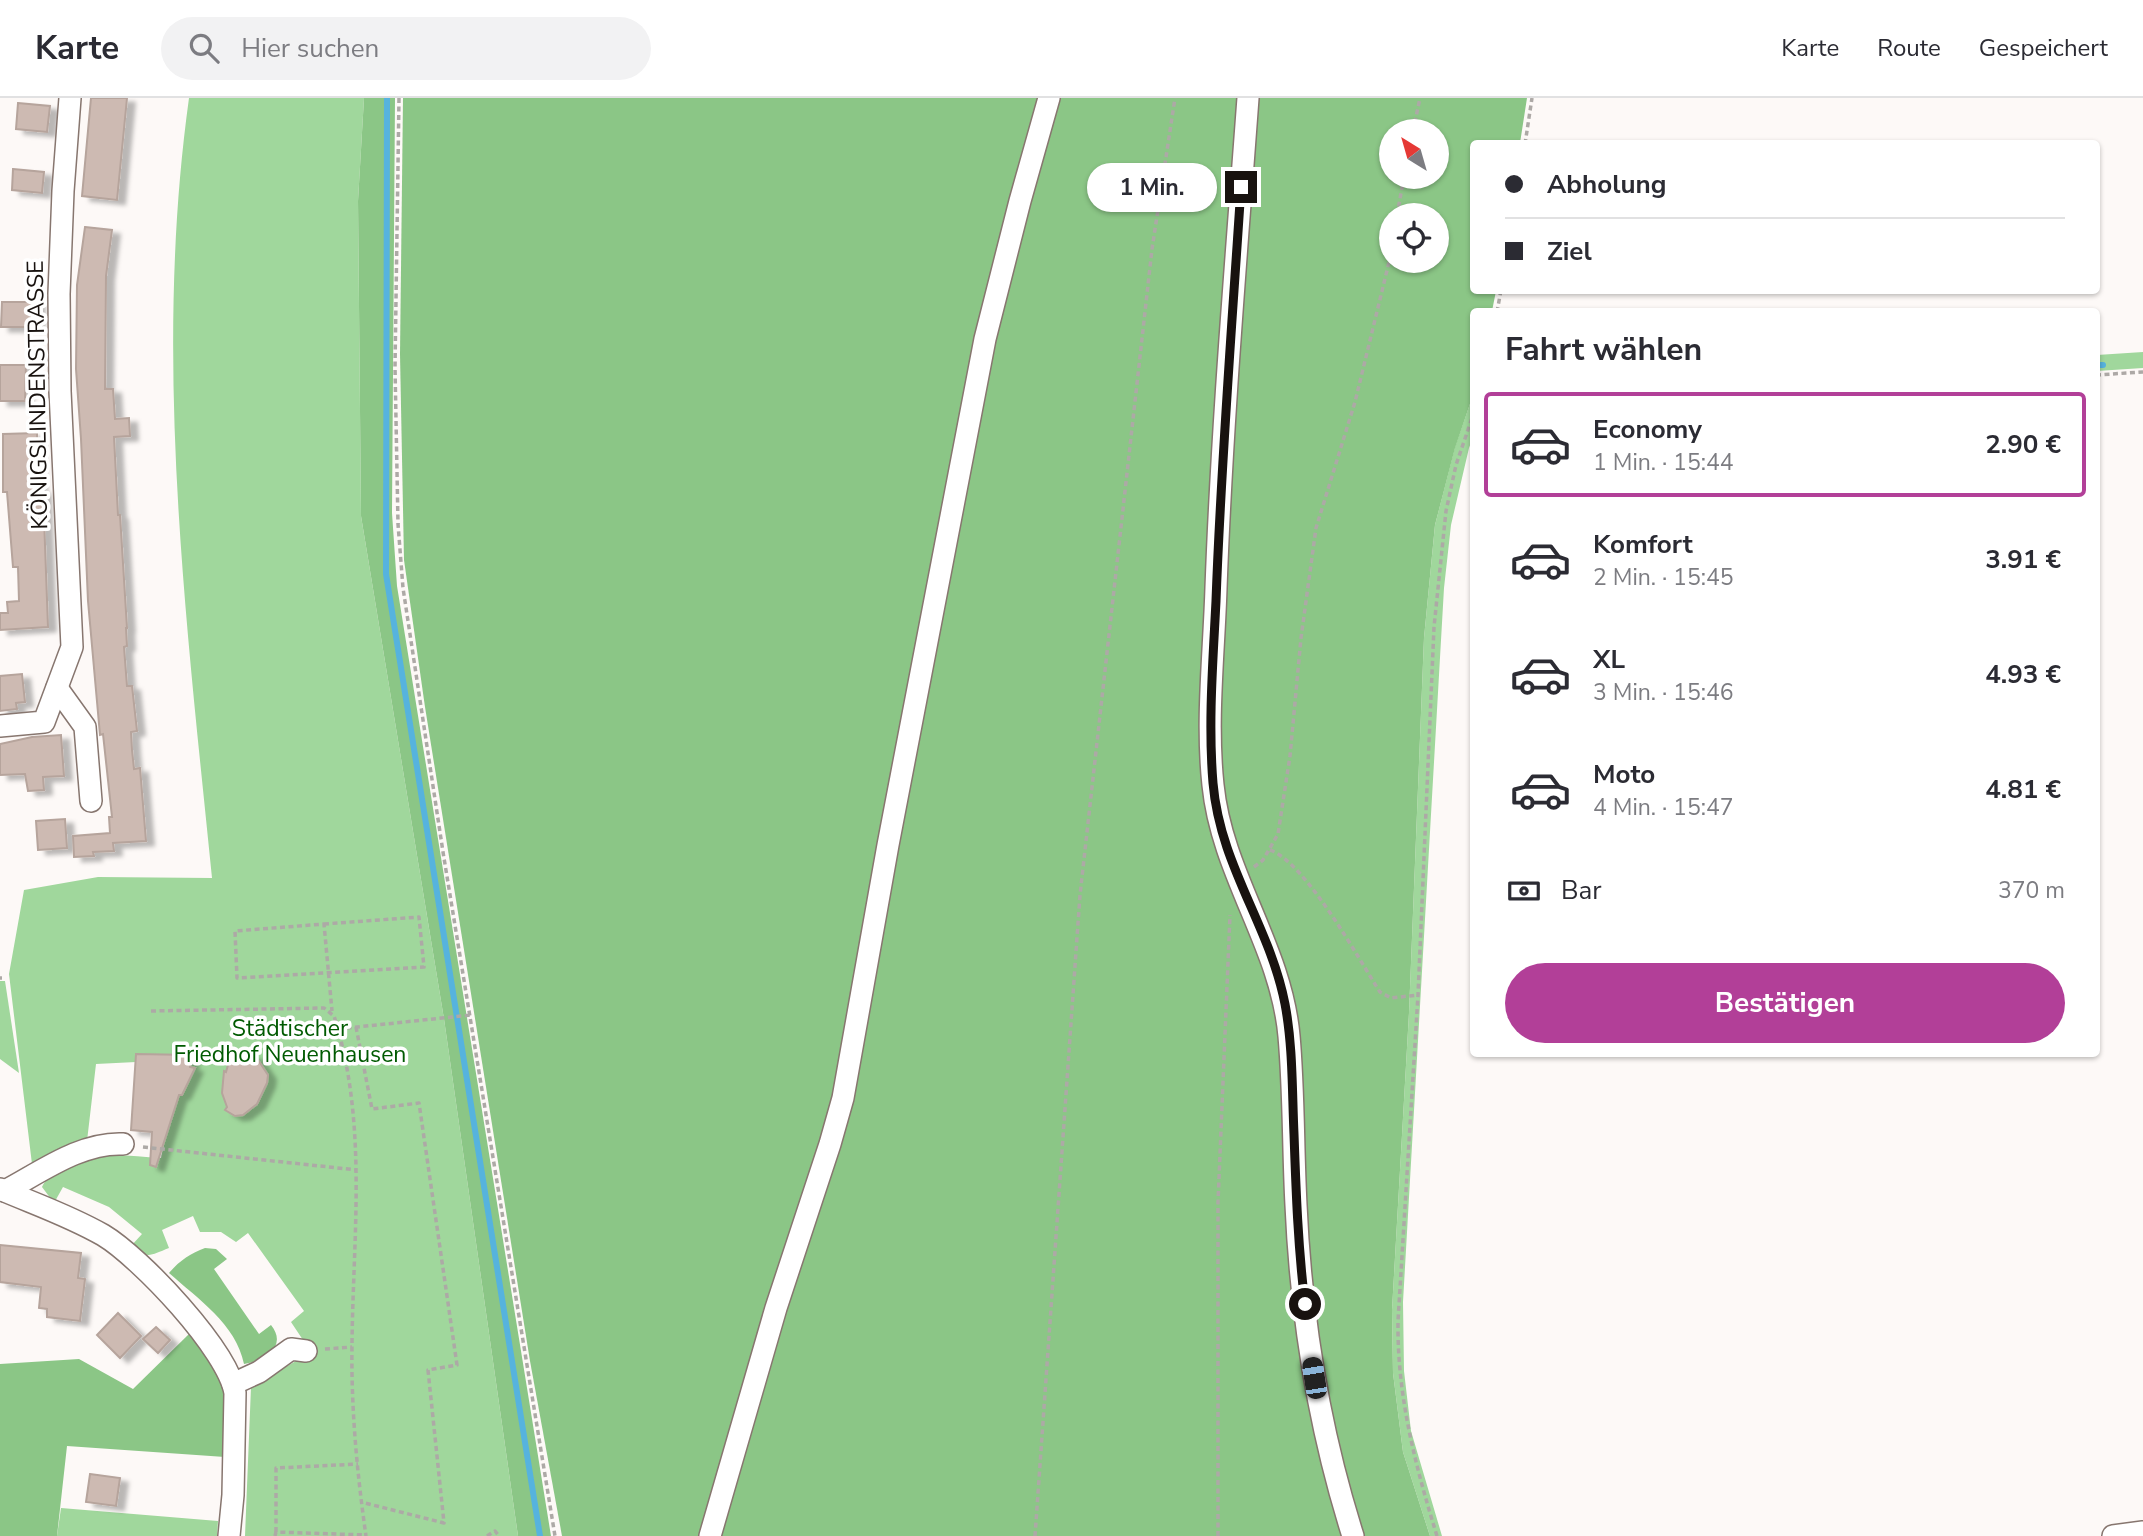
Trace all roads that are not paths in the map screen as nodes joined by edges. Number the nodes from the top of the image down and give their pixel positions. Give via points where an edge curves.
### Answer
1 (70, 98) edge
2 (1049, 98) edge
3 (1248, 98) edge
4 (57, 688) junction
5 (0, 726) edge
6 (91, 801) dead end
7 (123, 1144) road end
8 (3, 1190) edge
9 (306, 1351) road end
10 (233, 1384) junction
11 (2143, 1532) edge
12 (229, 1536) edge
13 (710, 1536) edge
14 (1353, 1536) edge
15 (2113, 1536) edge

1 - 4 street, KÖNIGSLINDENSTRASSE via 59,294 72,647
2 - 13 street via 985,339 843,1098
3 - 14 street via 1219,523 1213,786 1235,873 1270,952 1285,1003 1297,1227 1310,1352
4 - 5 street, KÖNIGSLINDENSTRASSE via 44,722
4 - 6 street via 85,727
7 - 8 street via 85,1150
8 - 10 street via 90,1228 128,1255 201,1331
9 - 10 street via 290,1349
10 - 12 street
11 - 15 street

